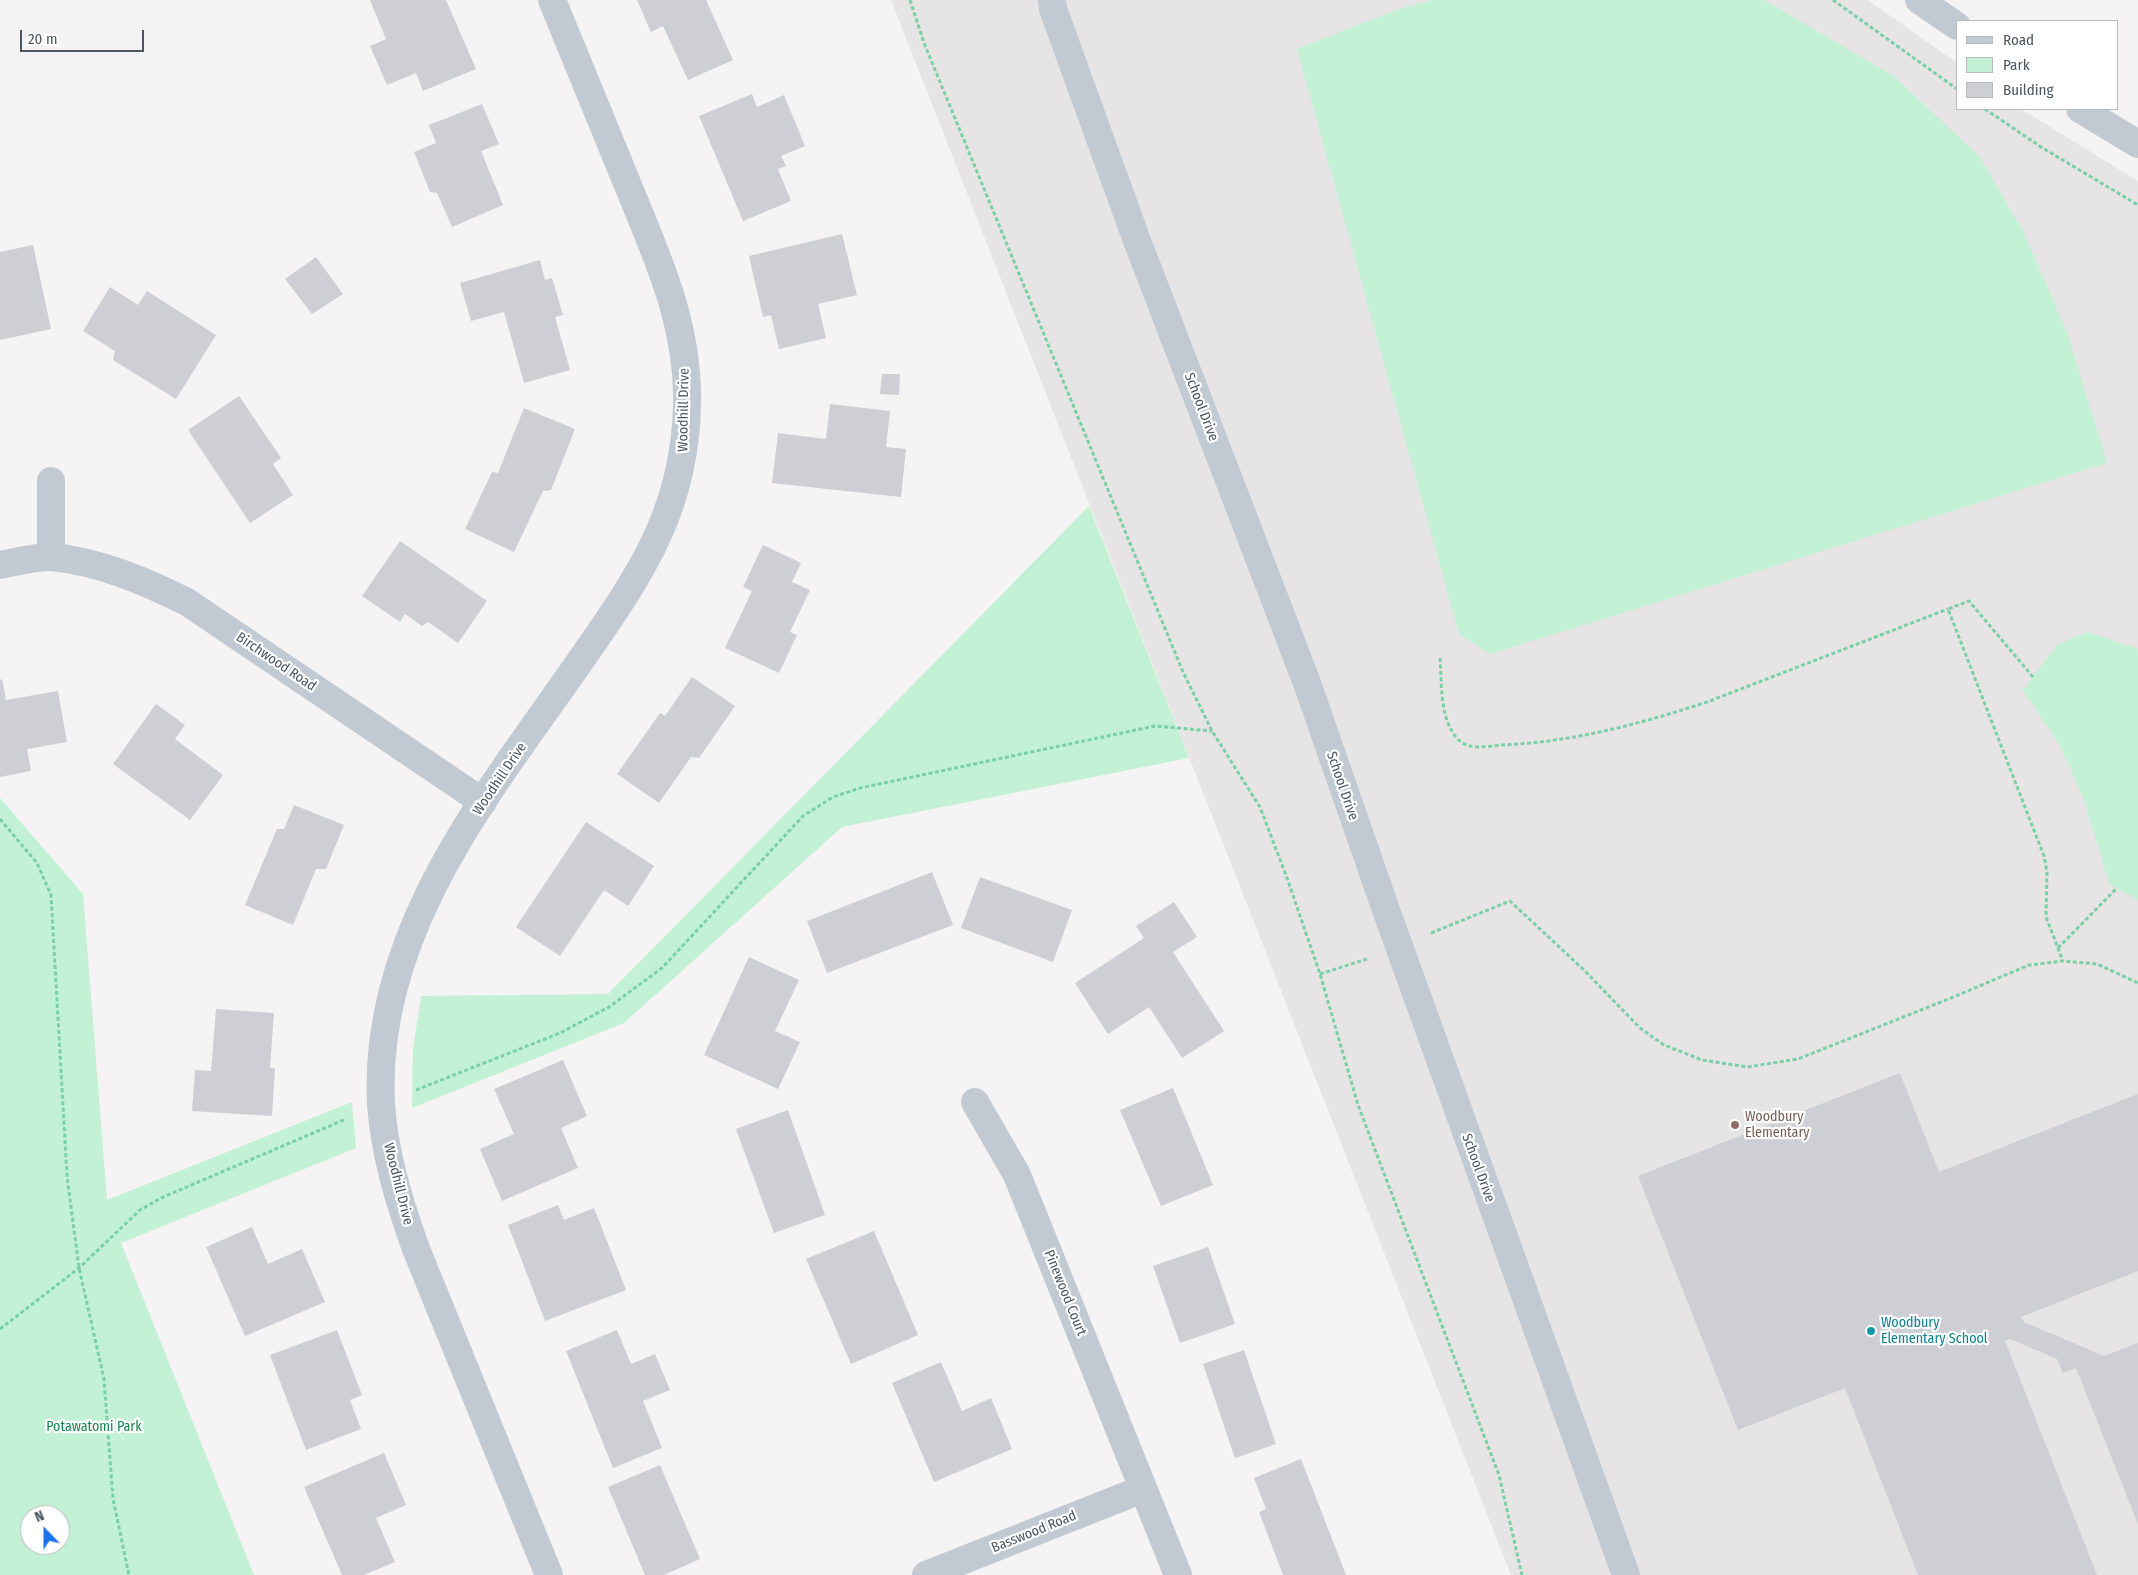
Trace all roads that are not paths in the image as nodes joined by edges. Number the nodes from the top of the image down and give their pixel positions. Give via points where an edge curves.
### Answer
1 (552, 0) edge
2 (1052, 0) edge
3 (1919, 0) edge
4 (1956, 25) edge
5 (2082, 110) edge
6 (2138, 144) edge
7 (51, 481) dead end
8 (52, 557) junction
9 (0, 565) edge
10 (483, 802) junction
11 (975, 1102) dead end
12 (1143, 1489) junction
13 (549, 1575) edge
14 (926, 1575) edge
15 (1178, 1575) edge
16 (1626, 1575) edge

1 - 10 street, Woodhill Drive via 667,283 684,346 687,405 682,462 665,523 632,586
2 - 16 street, School Drive via 1139,247 1307,682 1398,946
3 - 4 street
5 - 6 street
7 - 8 street
8 - 9 street, Birchwood Road
8 - 10 street, Birchwood Road via 140,580 187,602
10 - 13 street, Woodhill Drive via 433,883 402,956 390,1000 383,1054 382,1104 388,1156 410,1231
11 - 12 street, Pinewood Court via 1017,1175
12 - 14 street, Basswood Road
12 - 15 street, Pinewood Court

